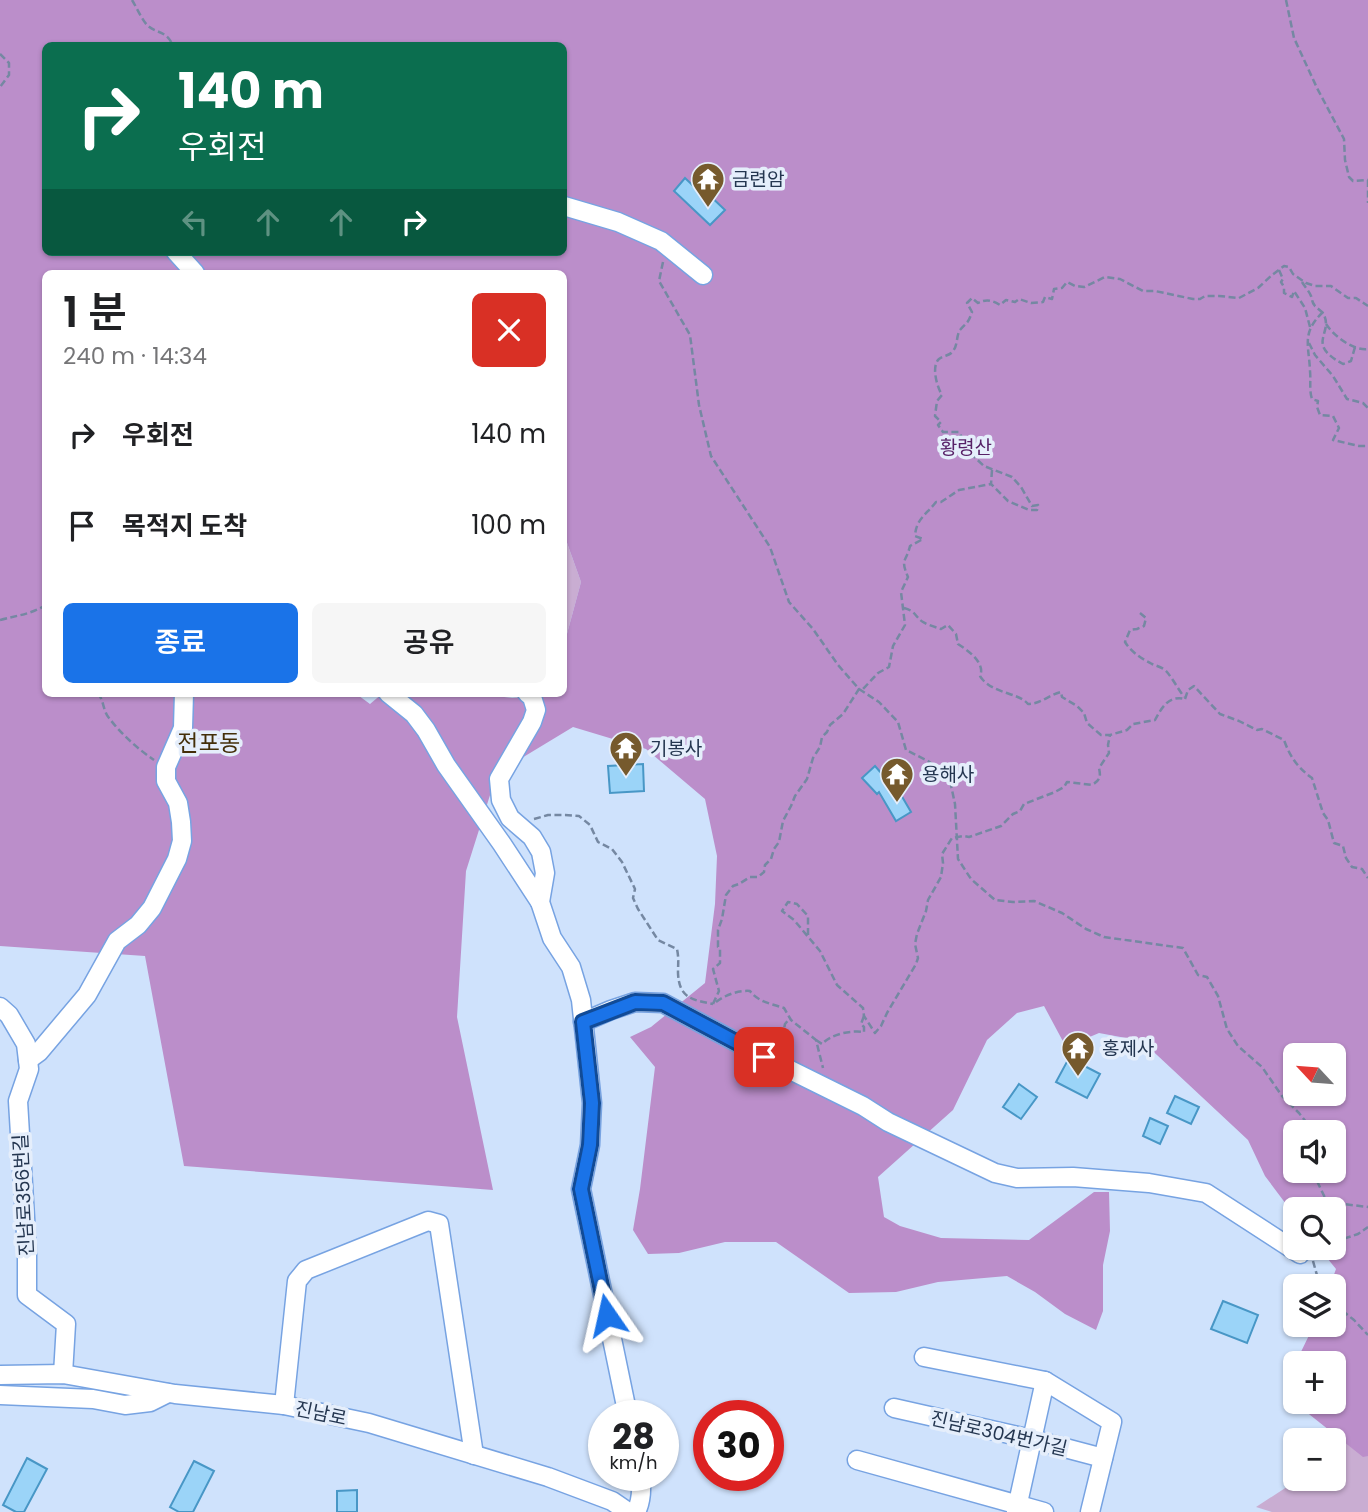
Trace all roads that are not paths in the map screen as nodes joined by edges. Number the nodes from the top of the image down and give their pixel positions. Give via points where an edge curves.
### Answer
1 (567, 207) edge
2 (180, 256) edge
3 (192, 270) edge
4 (703, 275) dead end
5 (184, 697) edge
6 (393, 697) edge
7 (532, 697) edge
8 (540, 902) junction
9 (0, 1007) edge
10 (583, 1022) junction
11 (28, 1060) junction
12 (1283, 1243) edge
13 (925, 1357) dead end
14 (63, 1374) junction
15 (0, 1375) edge
16 (1045, 1381) junction
17 (168, 1393) junction
18 (0, 1395) edge
19 (625, 1400) edge
20 (284, 1405) junction
21 (894, 1408) dead end
22 (1031, 1439) junction
23 (474, 1455) junction
24 (1103, 1458) junction
25 (857, 1460) dead end
26 (641, 1491) edge
27 (1017, 1508) edge
28 (628, 1512) edge
29 (636, 1512) edge
30 (1044, 1512) edge
31 (1090, 1512) edge

1 - 4 street via 662,241
2 - 3 street
5 - 11 street via 183,728 166,767 166,782 178,803 181,822 177,859 152,908 117,941 86,995
6 - 8 street via 426,730
7 - 8 street via 536,710 532,722 499,779 501,800 510,818 541,852 545,873
8 - 10 street via 552,938 572,967
9 - 11 street via 26,1044
10 - 12 street via 635,1002 663,1003 995,1173 1017,1178 1149,1183 1206,1193
10 - 19 street via 592,1103 581,1189
11 - 14 street, 진남로356번길 via 18,1101 27,1295 66,1324
13 - 16 street
14 - 15 street, 진남로
14 - 17 street, 진남로
16 - 22 street
16 - 24 street via 1112,1422
17 - 18 street via 150,1402 125,1405
17 - 20 street, 진남로
20 - 23 street, 진남로 via 369,1423
20 - 23 street via 297,1281 306,1270 428,1221 439,1224
21 - 22 street, 진남로304번가길
22 - 24 street, 진남로304번가길
22 - 27 street
23 - 28 street, 진남로 via 548,1477 612,1501
24 - 31 street
25 - 27 street
26 - 29 street
27 - 30 street

